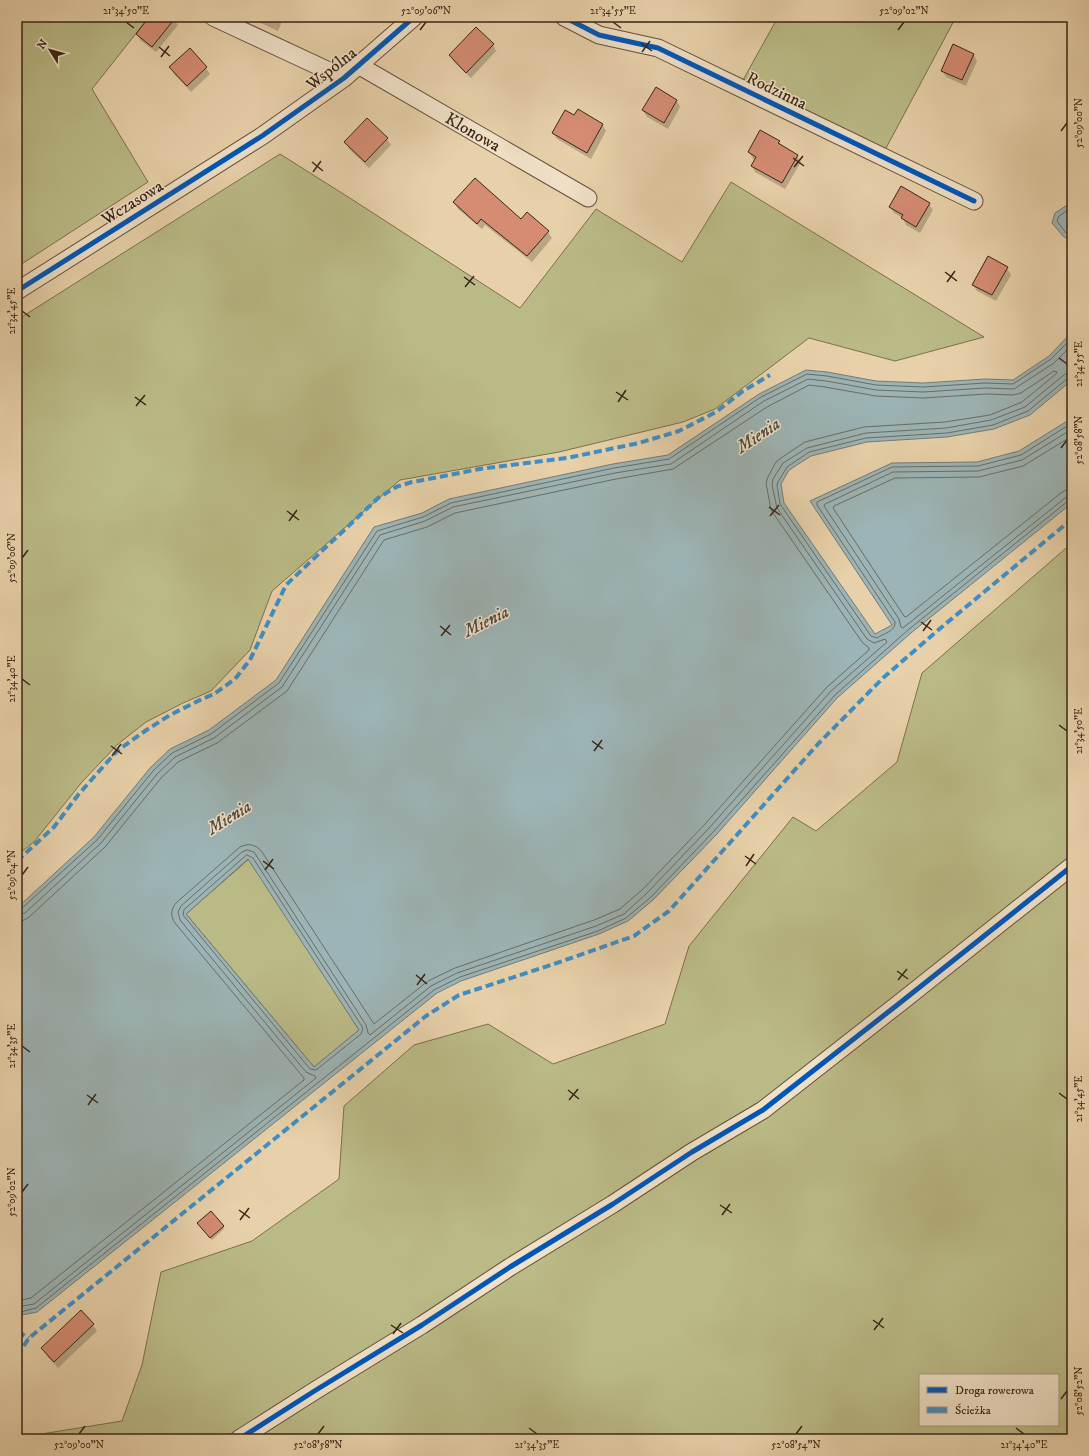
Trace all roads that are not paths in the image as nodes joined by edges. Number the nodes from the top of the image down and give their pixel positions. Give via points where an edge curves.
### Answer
1 (213, 17) edge
2 (414, 17) edge
3 (564, 17) edge
4 (358, 65) junction
5 (344, 78) junction
6 (262, 136) joint
7 (588, 198) dead end
8 (974, 201) dead end
9 (17, 291) edge
10 (1072, 866) edge
11 (239, 1439) edge

1 - 5 street
2 - 4 street, Wspólna
3 - 8 street, Rodzinna via 599,35 658,48
4 - 5 street, Wspólna
4 - 7 street, Klonowa
5 - 6 street, Wspólna
6 - 9 street, Wczasowa
10 - 11 street via 763,1110 692,1152

